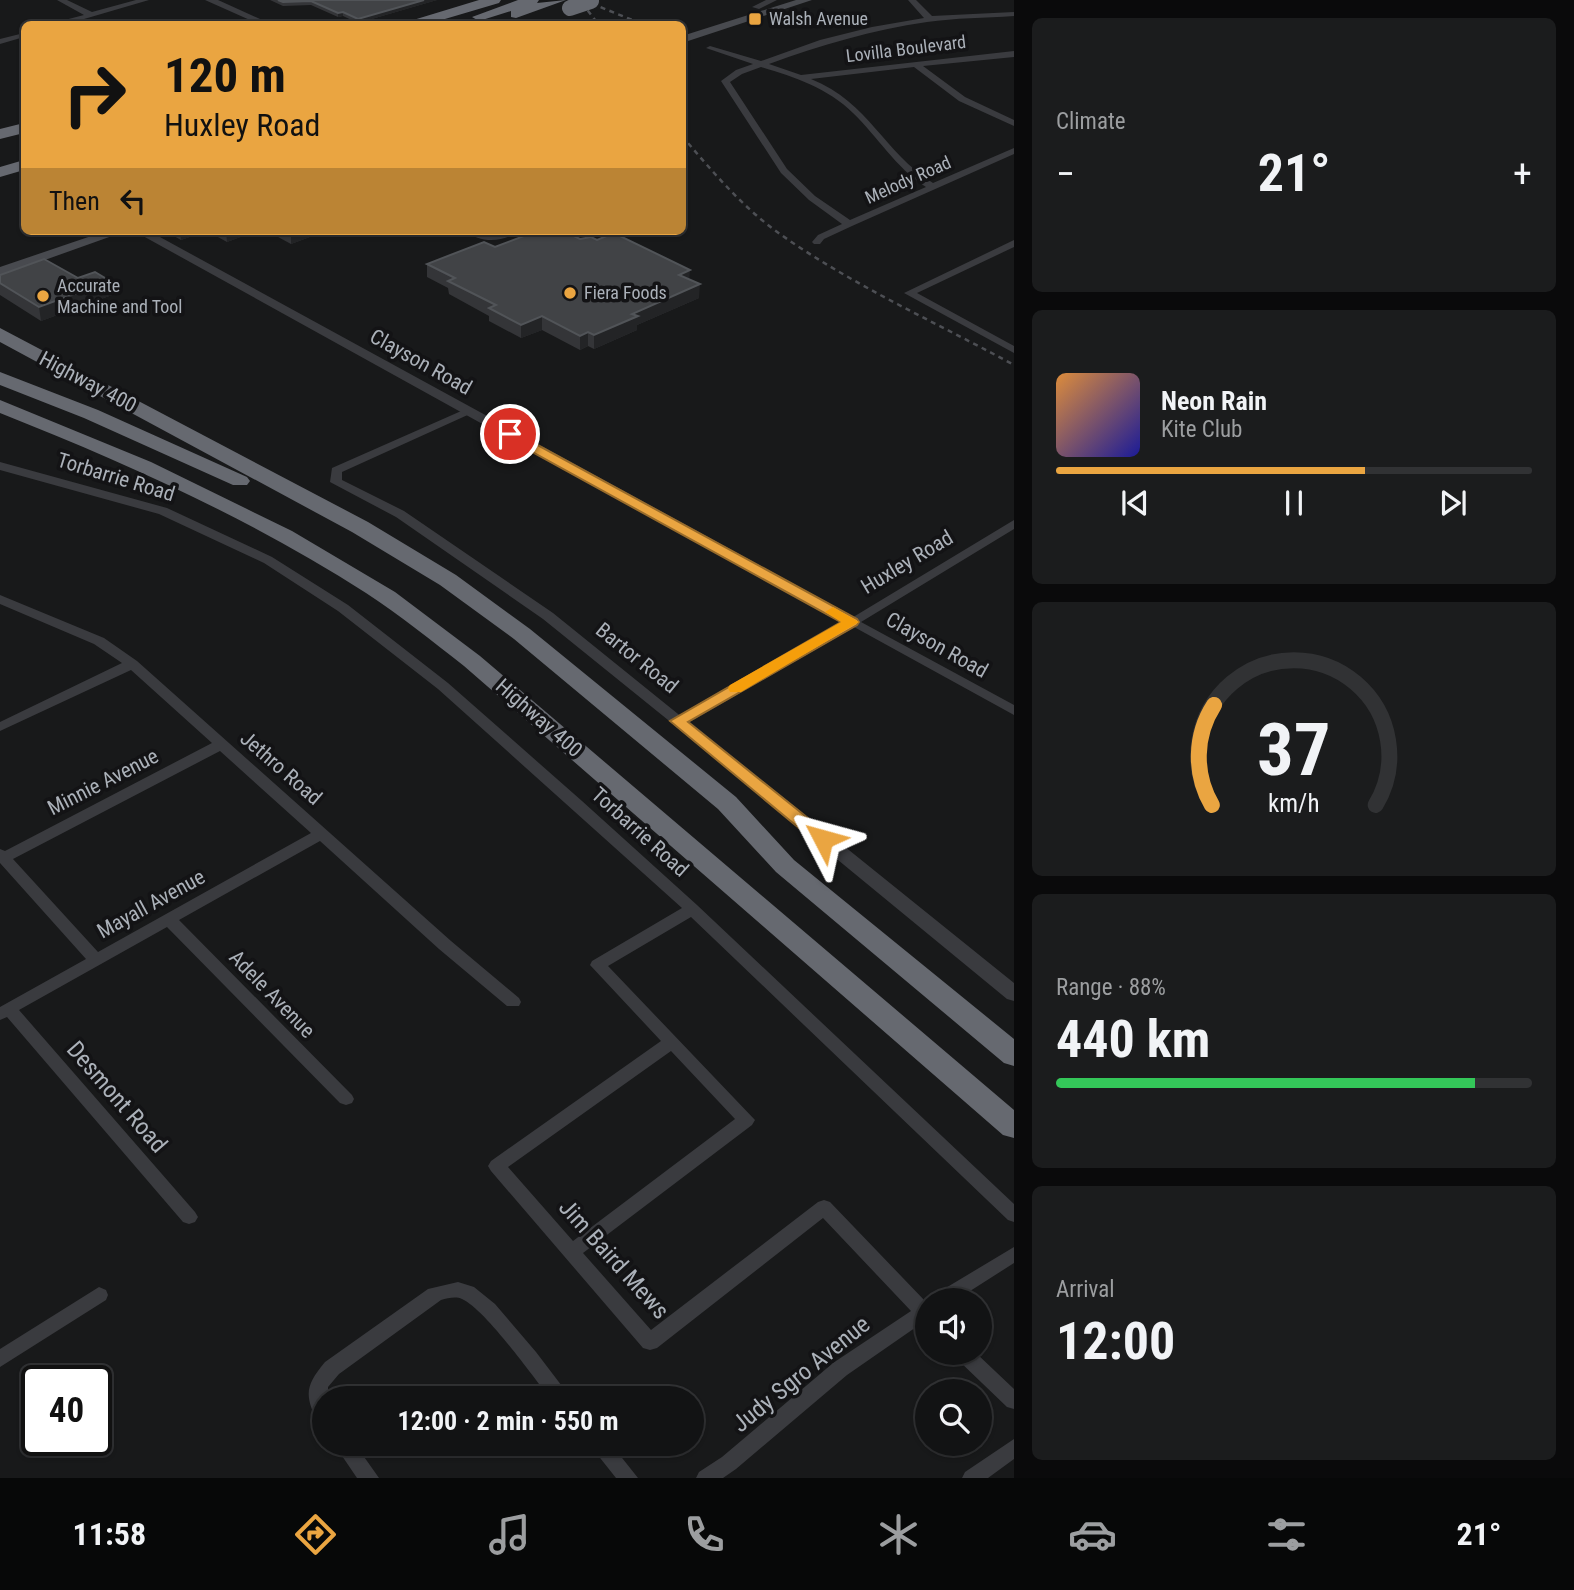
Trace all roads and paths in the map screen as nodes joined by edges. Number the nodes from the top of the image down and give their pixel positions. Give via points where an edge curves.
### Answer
1 (61, 0) edge
2 (145, 0) edge
3 (210, 0) edge
4 (494, 0) edge
5 (532, 0) edge
6 (783, 0) edge
7 (807, 0) edge
8 (912, 0) edge
9 (593, 1) edge
10 (565, 4) edge
11 (773, 4) edge
12 (756, 6) junction
13 (465, 9) junction
14 (1014, 14) edge
15 (91, 15) junction
16 (930, 19) junction
17 (76, 21) edge
18 (259, 21) edge
19 (419, 21) edge
20 (425, 21) edge
21 (464, 21) edge
22 (498, 21) edge
23 (527, 21) edge
24 (686, 31) edge
25 (21, 36) edge
26 (686, 38) edge
27 (0, 42) edge
28 (709, 48) dead end
29 (1014, 54) edge
30 (759, 65) junction
31 (916, 65) junction
32 (802, 77) junction
33 (21, 115) edge
34 (3, 119) edge
35 (1014, 123) edge
36 (18, 131) edge
37 (0, 148) edge
38 (1014, 151) edge
39 (21, 154) edge
40 (0, 158) edge
41 (21, 165) edge
42 (0, 171) edge
43 (931, 186) junction
44 (849, 224) junction
45 (107, 235) edge
46 (147, 235) edge
47 (479, 235) edge
48 (505, 235) edge
49 (817, 242) dead end
50 (1014, 243) edge
51 (0, 272) edge
52 (0, 334) edge
53 (1014, 350) edge
54 (0, 370) edge
55 (0, 377) edge
56 (56, 399) junction
57 (0, 406) edge
58 (468, 411) junction
59 (0, 420) edge
60 (0, 466) edge
61 (168, 478) junction
62 (1014, 524) edge
63 (0, 599) edge
64 (16, 605) junction
65 (0, 611) edge
66 (852, 622) junction
67 (132, 664) junction
68 (1014, 711) edge
69 (678, 721) junction
70 (0, 727) edge
71 (222, 744) junction
72 (322, 833) junction
73 (2, 856) edge
74 (785, 866) junction
75 (692, 909) junction
76 (168, 918) junction
77 (95, 959) junction
78 (1014, 994) edge
79 (513, 1002) dead end
80 (4, 1011) edge
81 (672, 1042) junction
82 (1014, 1055) edge
83 (346, 1099) dead end
84 (1014, 1126) edge
85 (1014, 1215) edge
86 (189, 1217) dead end
87 (572, 1251) junction
88 (1014, 1254) edge
89 (960, 1288) edge
90 (99, 1295) dead end
91 (915, 1302) edge
92 (915, 1320) edge
93 (0, 1359) edge
94 (976, 1365) edge
95 (318, 1386) edge
96 (551, 1386) edge
97 (1014, 1401) edge
98 (1014, 1448) edge
99 (353, 1456) edge
100 (610, 1456) edge
101 (369, 1478) edge
102 (628, 1478) edge
103 (706, 1478) edge
104 (972, 1478) edge

1 - 15 street
2 - 15 street
3 - 18 street
4 - 13 highway
5 - 21 highway
6 - 12 main road
7 - 11 main road
8 - 16 street
9 - 10 highway, bridge
10 - 22 highway
10 - 23 highway
11 - 12 street
11 - 26 main road
12 - 24 main road
13 - 19 highway
13 - 20 highway
14 - 16 street
15 - 17 street
16 - 30 street via 849,35
25 - 27 street
28 - 30 street
29 - 31 street, Lovilla Boulevard
30 - 32 street
30 - 44 street via 730,76 725,83 792,180
31 - 32 street, Lovilla Boulevard
31 - 35 street via 963,102
32 - 43 street via 849,105 890,153
33 - 34 highway
34 - 36 highway
36 - 37 highway
38 - 43 street, Melody Road
39 - 40 highway
41 - 42 highway
43 - 44 street, Melody Road
44 - 49 street, Melody Road
45 - 51 main road
46 - 58 street, Clayson Road
47 - 48 street
50 - 53 street via 908,293
52 - 74 highway, Highway 400 via 360,527 449,580 522,634 727,803
54 - 56 highway
55 - 56 highway
56 - 74 highway via 271,496 443,593
57 - 61 highway, Highway 400 via 117,452
58 - 66 street, Clayson Road
58 - 69 street, Bartor Road via 336,470 337,482 400,514 548,616
59 - 61 highway
60 - 75 street, Torbarrie Road via 163,511 268,560 342,608 443,686
61 - 84 highway, Highway 400 via 326,559 462,653
62 - 66 street, Huxley Road
63 - 64 street, Jethro Road
64 - 65 street
64 - 67 street, Jethro Road via 99,641
66 - 68 street, Clayson Road
66 - 69 street, Huxley Road
67 - 70 street
67 - 71 street, Jethro Road
69 - 78 street, Bartor Road
71 - 72 street, Jethro Road
71 - 73 street, Minnie Avenue
72 - 76 street, Mayall Avenue
72 - 79 street, Jethro Road
73 - 77 street
74 - 82 highway, Highway 400
75 - 81 street via 598,965
75 - 85 street, Torbarrie Road
76 - 77 street, Mayall Avenue
76 - 83 street, Adele Avenue
77 - 80 street, Mayall Avenue
80 - 86 street, Desmont Road
81 - 87 street via 746,1120
81 - 87 street, Jim Baird Mews via 497,1166
87 - 91 street, Jim Baird Mews via 650,1342 824,1207
88 - 89 street
90 - 93 street
92 - 103 street, Judy Sgro Avenue via 849,1362
94 - 97 street
95 - 96 street via 332,1368 435,1294 453,1288 468,1292 485,1307
98 - 104 street
99 - 101 street
100 - 102 street

